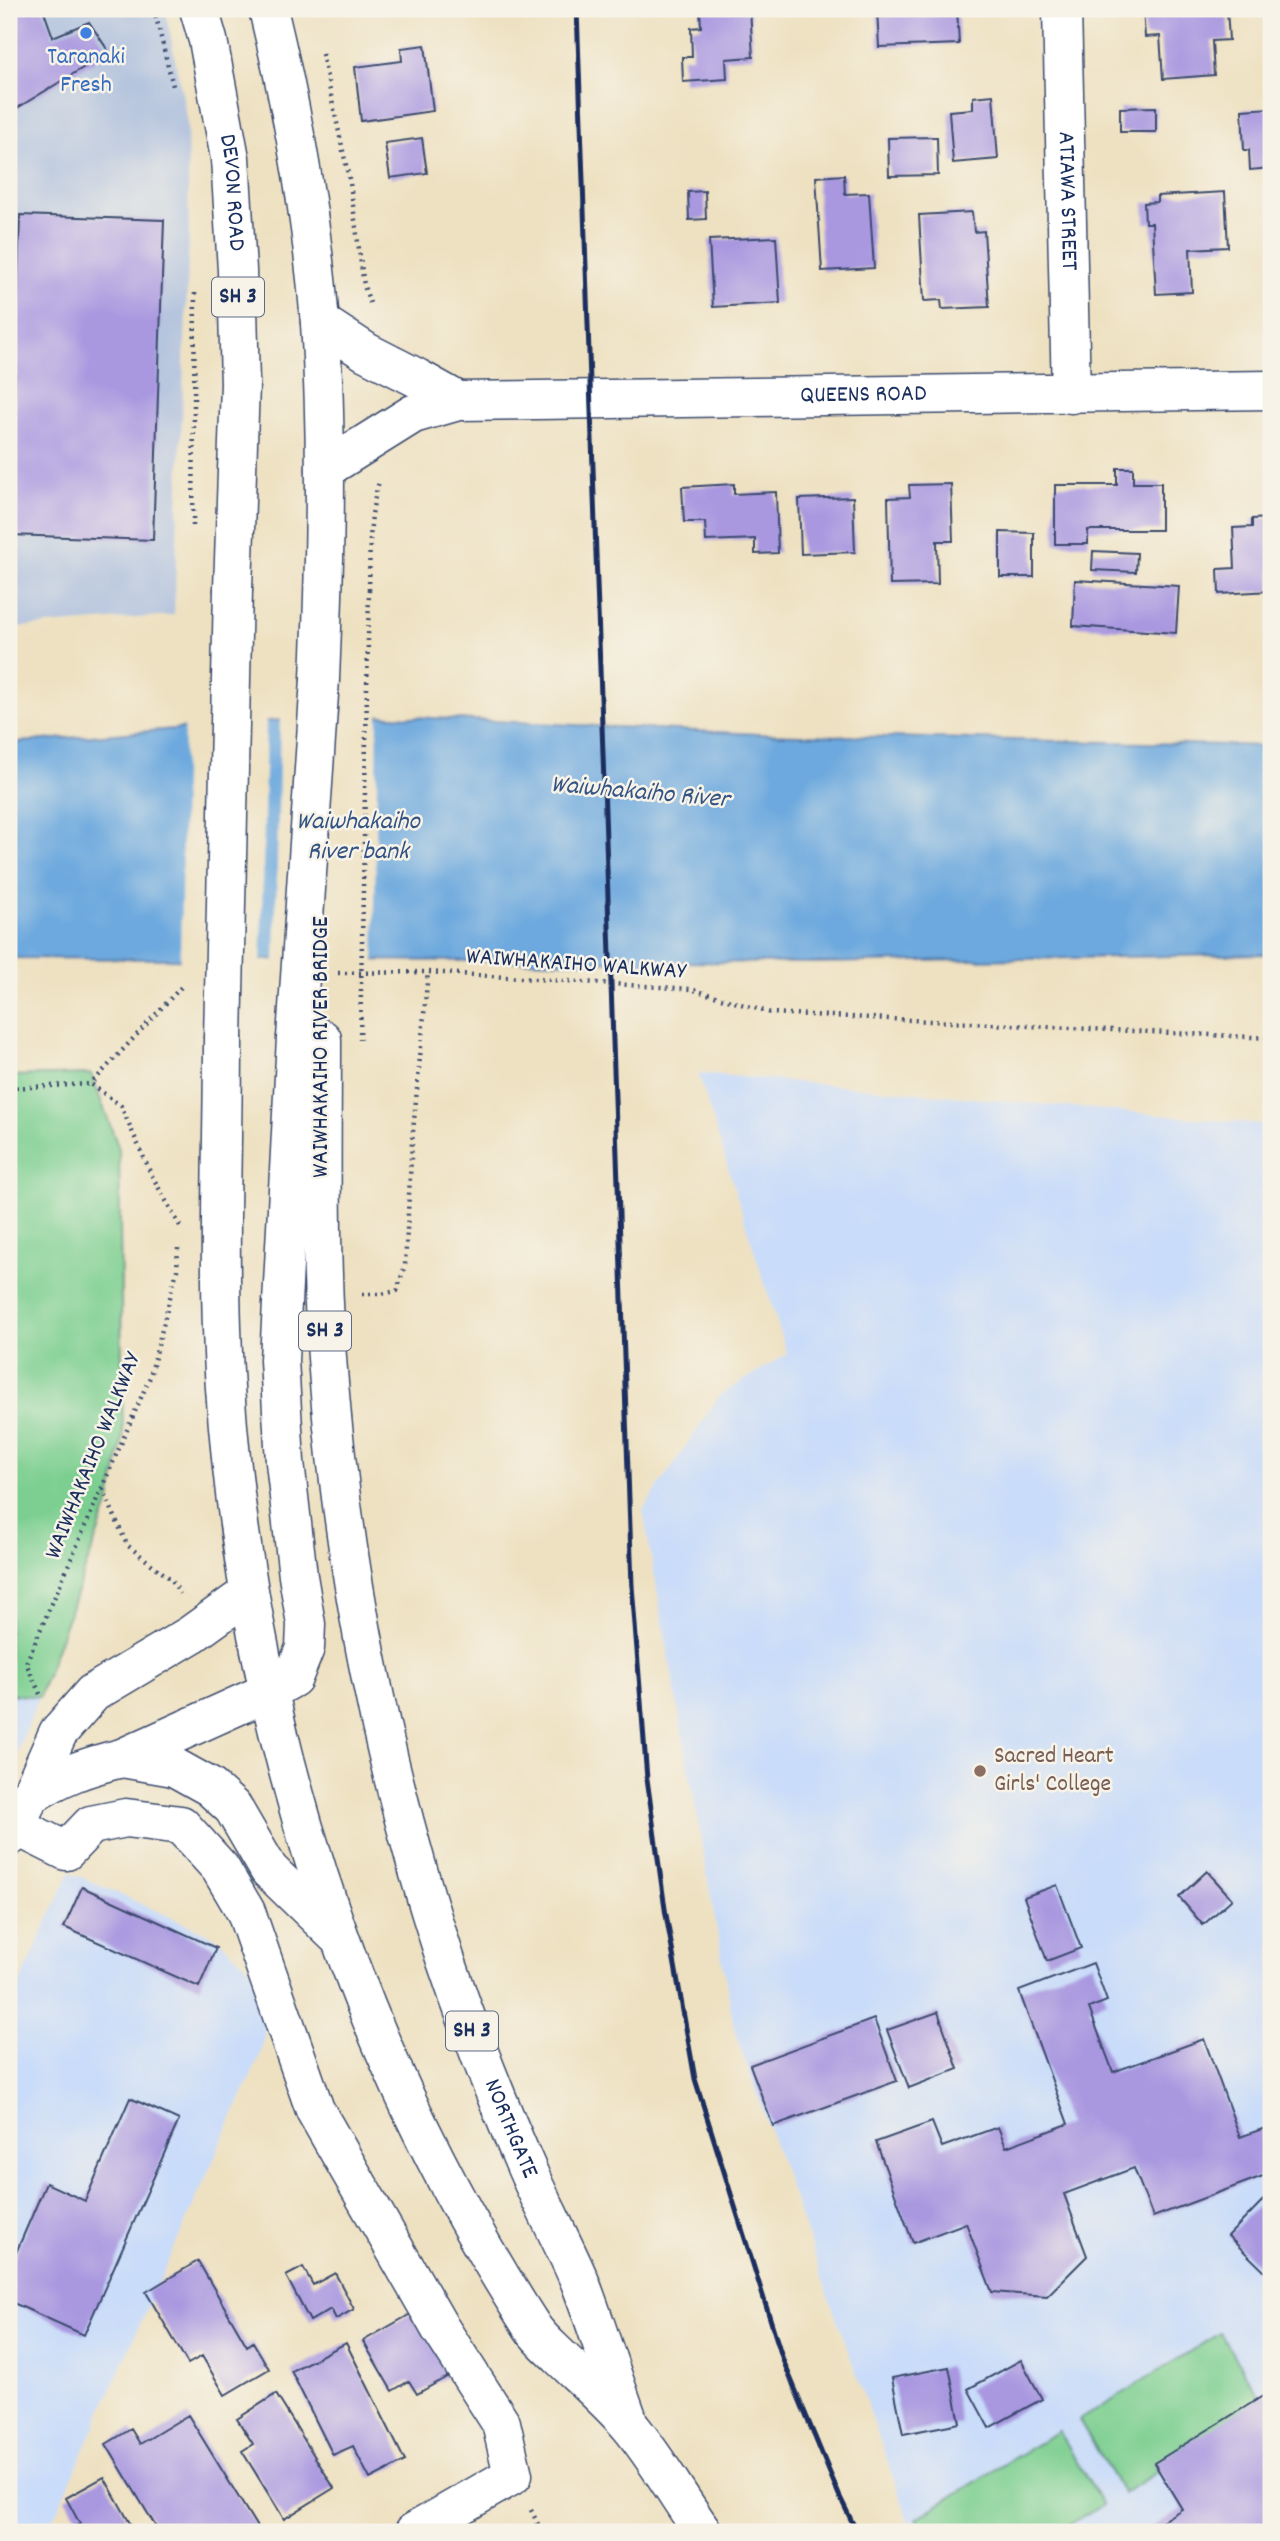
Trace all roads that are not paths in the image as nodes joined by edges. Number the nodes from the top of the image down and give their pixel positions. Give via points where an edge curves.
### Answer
1 (199, 9) edge
2 (268, 9) edge
3 (1062, 9) edge
4 (320, 322) junction
5 (1271, 390) edge
6 (1071, 394) junction
7 (458, 401) junction
8 (325, 469) junction
9 (309, 1039) junction
10 (249, 1593) junction
11 (360, 1622) joint
12 (270, 1691) junction
13 (122, 1758) junction
14 (18, 1819) edge
15 (340, 1939) junction
16 (630, 2426) junction
17 (414, 2532) edge
18 (703, 2532) edge

1 - 10 main road, DEVON ROAD / SH 3, bridge via 230,158 237,257 240,384 223,1039 222,1264 225,1384
2 - 4 main road via 289,97
3 - 6 main road, ATIAWA STREET
4 - 7 main road, QUEENS ROAD
4 - 8 main road
5 - 6 main road, QUEENS ROAD
6 - 7 main road, QUEENS ROAD
7 - 8 main road, QUEENS ROAD via 413,414
8 - 9 main road, bridge
9 - 11 main road, WAIWHAKAIHO RIVER BRIDGE / SH 3 via 329,1382 341,1503
9 - 12 main road via 279,1360 305,1648 293,1678
10 - 12 main road, SH 3
10 - 14 main road via 192,1634 93,1693 58,1733
11 - 16 main road, NORTHGATE / SH 3 via 410,1846 446,1960 533,2183 579,2282
12 - 13 main road
12 - 15 main road, NORTHGATE / SH 3 via 303,1826
13 - 14 main road via 55,1779
13 - 15 main road via 174,1768 210,1787 233,1808 269,1870
14 - 17 main road via 66,1851 91,1825 126,1818 181,1825 220,1868 246,1912 315,2110 440,2328 501,2423 513,2475
15 - 16 main road, NORTHGATE / SH 3 via 376,2033 427,2143 535,2332
16 - 18 main road, NORTHGATE / SH 3

